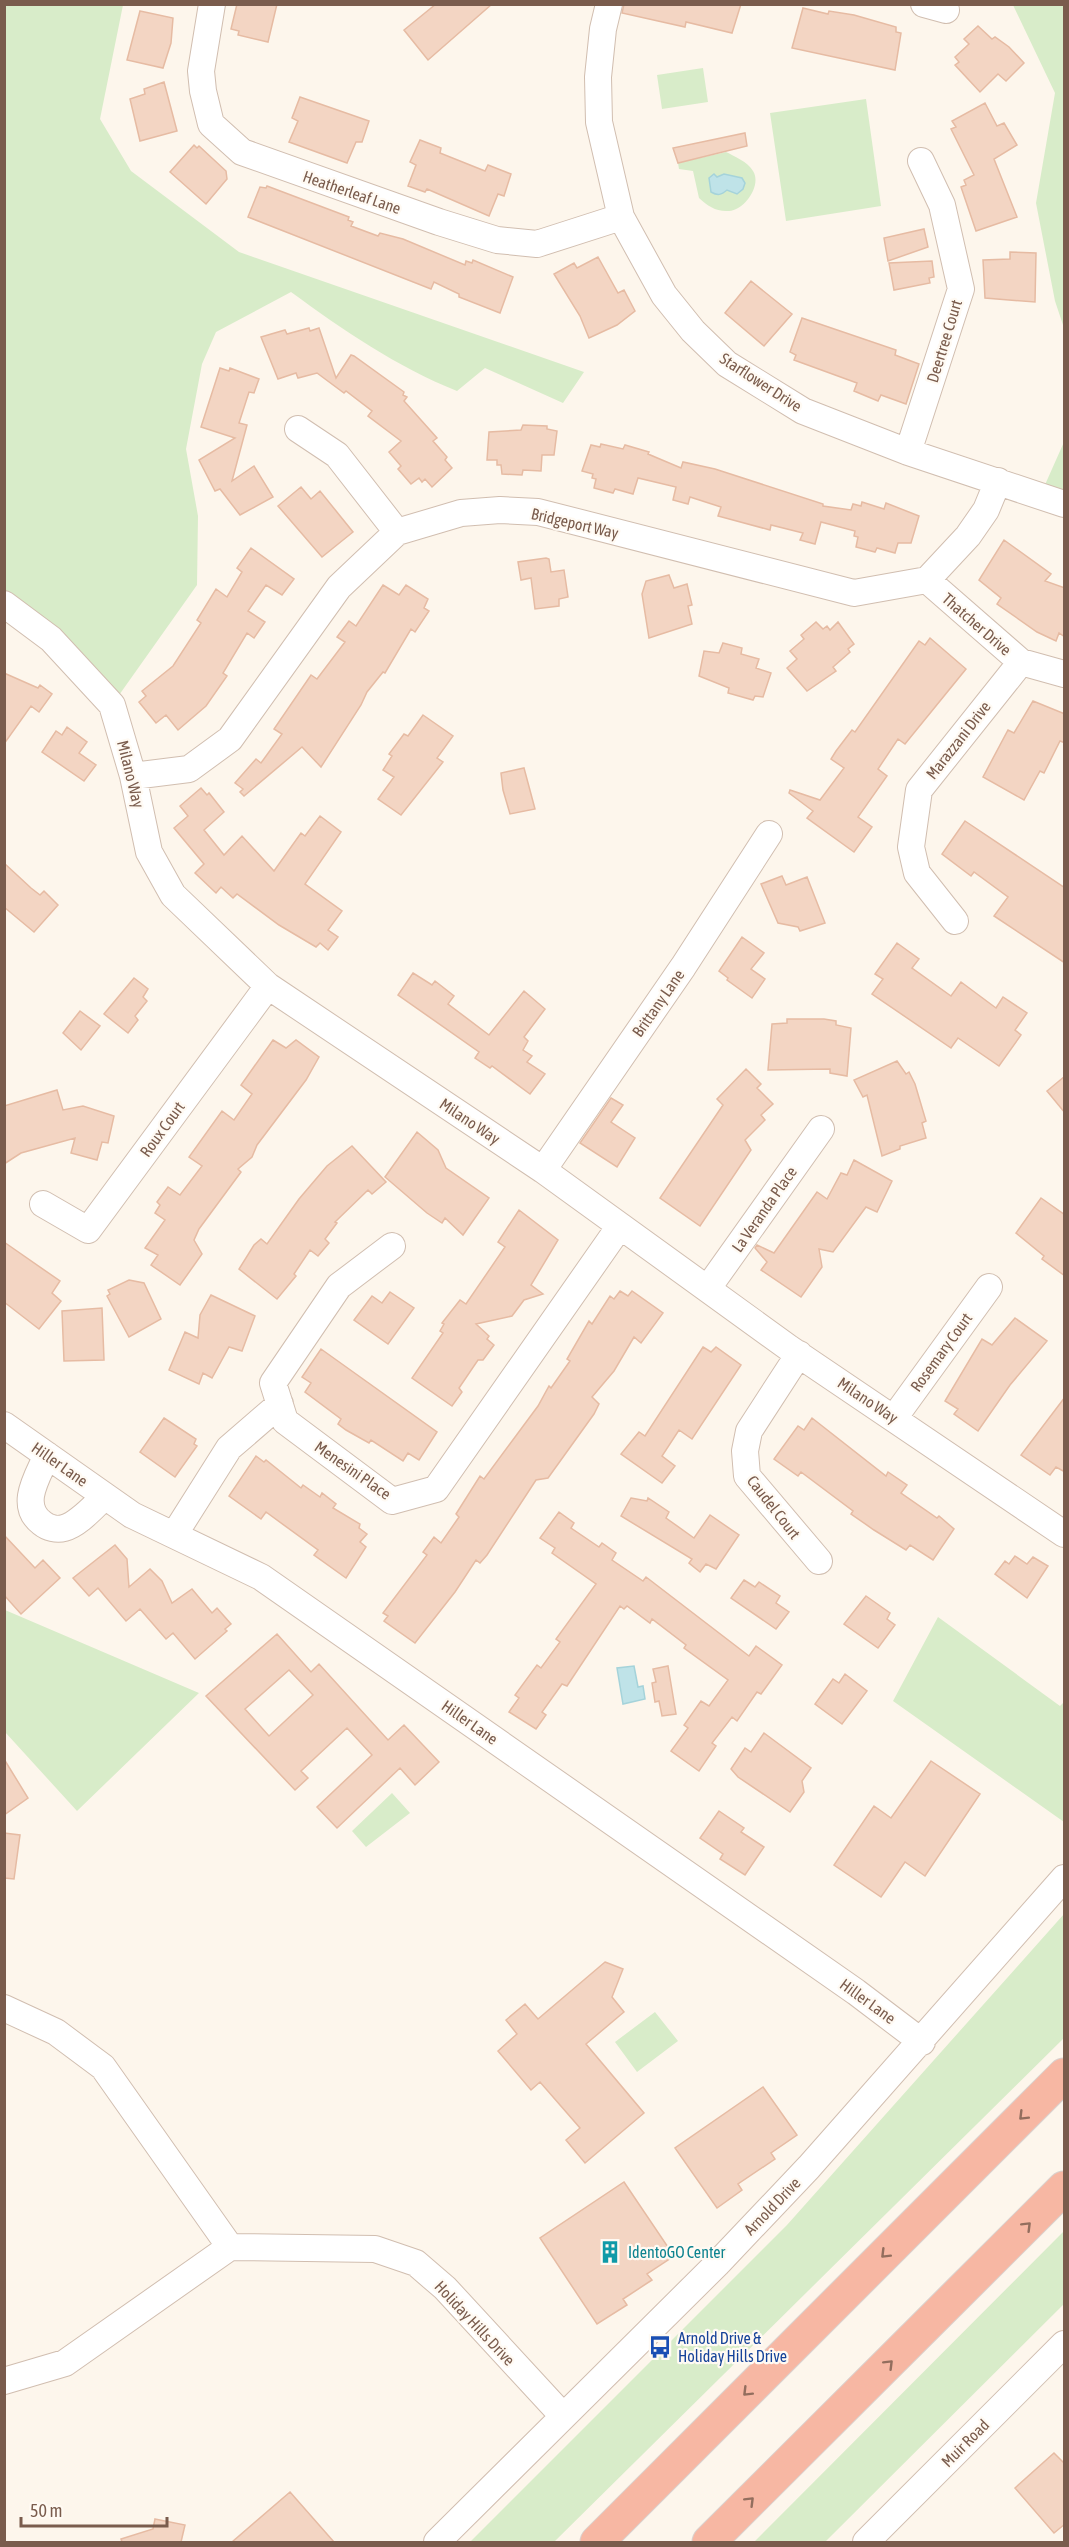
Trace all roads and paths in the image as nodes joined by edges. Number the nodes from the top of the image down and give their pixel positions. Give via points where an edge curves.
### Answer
1 (212, 4) edge
2 (609, 4) edge
3 (921, 161) dead end
4 (621, 217) junction
5 (298, 429) dead end
6 (908, 452) junction
7 (998, 481) junction
8 (1065, 504) edge
9 (397, 532) junction
10 (927, 580) junction
11 (4, 604) edge
12 (1021, 662) junction
13 (1065, 674) edge
14 (133, 776) junction
15 (769, 834) dead end
16 (955, 921) dead end
17 (268, 986) junction
18 (821, 1129) dead end
19 (543, 1170) junction
20 (43, 1204) dead end
21 (620, 1226) junction
22 (392, 1246) dead end
23 (989, 1287) dead end
24 (708, 1288) junction
25 (799, 1354) junction
26 (280, 1404) junction
27 (894, 1418) junction
28 (4, 1425) edge
29 (47, 1455) junction
30 (105, 1496) junction
31 (1065, 1534) edge
32 (174, 1535) junction
33 (819, 1561) dead end
34 (1065, 1878) edge
35 (4, 2008) edge
36 (922, 2042) junction
37 (1065, 2075) edge
38 (1065, 2188) edge
39 (230, 2247) junction
40 (1065, 2344) edge
41 (4, 2381) edge
42 (563, 2416) junction
43 (437, 2542) edge
44 (597, 2542) edge
45 (709, 2542) edge
46 (866, 2542) edge

1 - 4 street, Heatherleaf Lane via 201,71 203,91 211,124 242,152 497,240 537,244
2 - 4 street, Starflower Drive via 598,77 599,122
3 - 6 street, Deertree Court via 942,205 961,289
4 - 6 street, Starflower Drive via 664,295 727,364 803,411
5 - 9 street via 336,455
6 - 7 street, Starflower Drive
7 - 8 street, Starflower Drive
7 - 10 street via 986,510 968,536
9 - 10 street, Bridgeport Way via 461,513 538,512 854,593
9 - 14 street, Bridgeport Way via 339,587 230,739 189,769
10 - 12 street, Thatcher Drive
11 - 14 street, Milano Way via 51,639 112,705
12 - 13 street, Thatcher Drive
12 - 16 street, Marazzani Drive via 918,790 911,847 917,873
14 - 17 street, Milano Way via 149,852 173,895
15 - 19 street, Brittany Lane
17 - 19 street, Milano Way
17 - 20 street, Roux Court via 88,1230
18 - 24 street, La Veranda Place
19 - 21 street, Milano Way
21 - 24 street, Milano Way
21 - 26 street, Menesini Place via 436,1489 392,1501 285,1421
22 - 26 street, Menesini Place via 339,1286 273,1383
23 - 27 street, Rosemary Court
24 - 25 street, Milano Way
25 - 27 street, Milano Way
25 - 33 street, Caudel Court via 749,1431 745,1451 747,1476
26 - 32 street via 229,1448
27 - 31 street, Milano Way
28 - 29 street, Hiller Lane
29 - 30 street, Hiller Lane
29 - 30 street via 30,1504 34,1516 44,1525 66,1528
30 - 32 street, Hiller Lane via 132,1515
32 - 36 street, Hiller Lane via 261,1577
34 - 36 street, Arnold Drive
35 - 39 street via 56,2032 103,2067
36 - 42 street, Arnold Drive via 778,2200
37 -> 44 highway
45 -> 38 highway
39 - 41 street via 65,2363
39 - 42 street, Holiday Hills Drive via 375,2249 416,2263 445,2288
40 - 46 street, Muir Road
42 - 43 street, Arnold Drive

